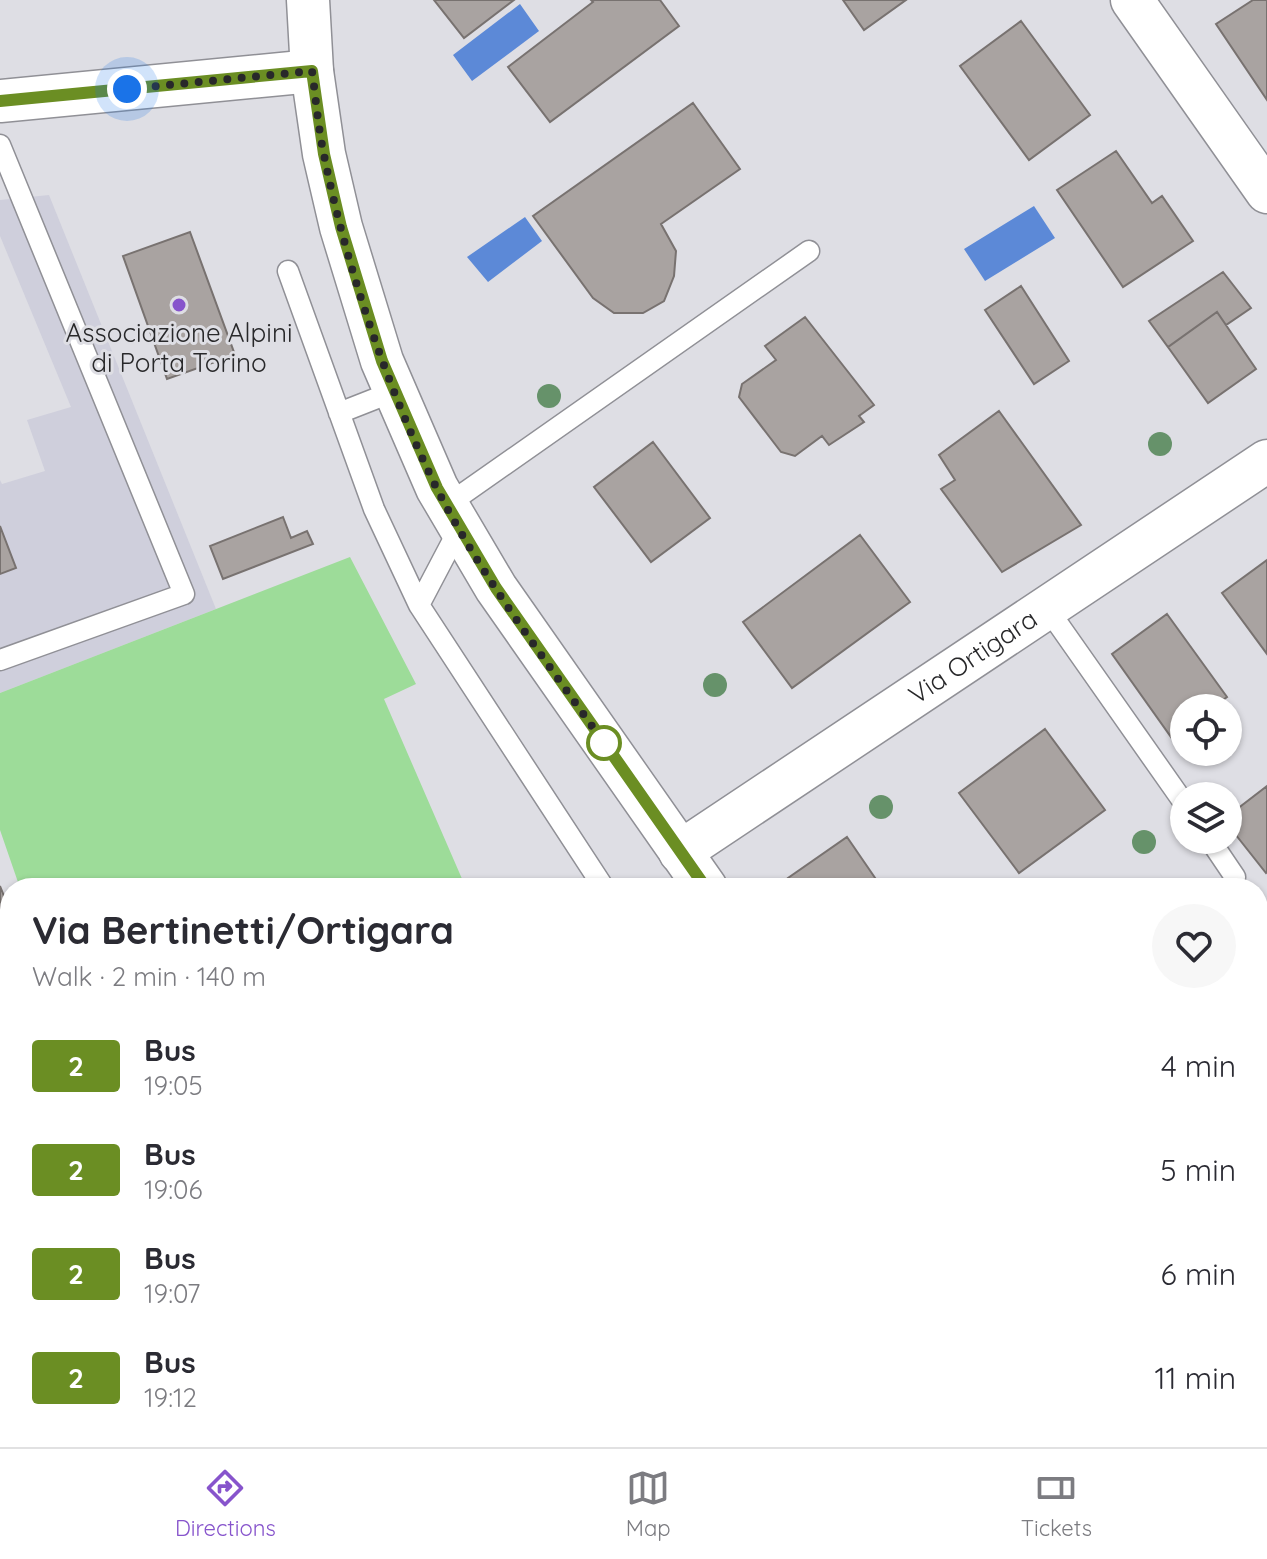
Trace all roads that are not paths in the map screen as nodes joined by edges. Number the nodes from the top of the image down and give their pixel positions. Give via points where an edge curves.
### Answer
1 (308, 0) edge
2 (1132, 0) edge
3 (312, 71) junction
4 (0, 101) edge
5 (0, 145) edge
6 (1267, 192) edge
7 (809, 251) dead end
8 (288, 271) dead end
9 (395, 391) junction
10 (339, 413) junction
11 (1267, 461) edge
12 (453, 516) junction
13 (419, 605) junction
14 (1047, 608) junction
15 (0, 660) edge
16 (1170, 783) edge
17 (680, 852) junction
18 (1219, 854) edge
19 (1235, 877) dead end
20 (597, 878) edge
21 (699, 878) edge

1 - 3 street
2 - 6 street
3 - 4 street
3 - 9 street via 341,227
5 - 15 lane via 184,594
7 - 12 lane
8 - 10 lane
9 - 10 lane
9 - 12 street
10 - 13 lane via 374,509
11 - 14 street, Via Ortigara
12 - 13 lane
12 - 17 street via 496,588
13 - 20 lane
14 - 16 lane
14 - 17 street, Via Ortigara
17 - 21 street
18 - 19 lane

